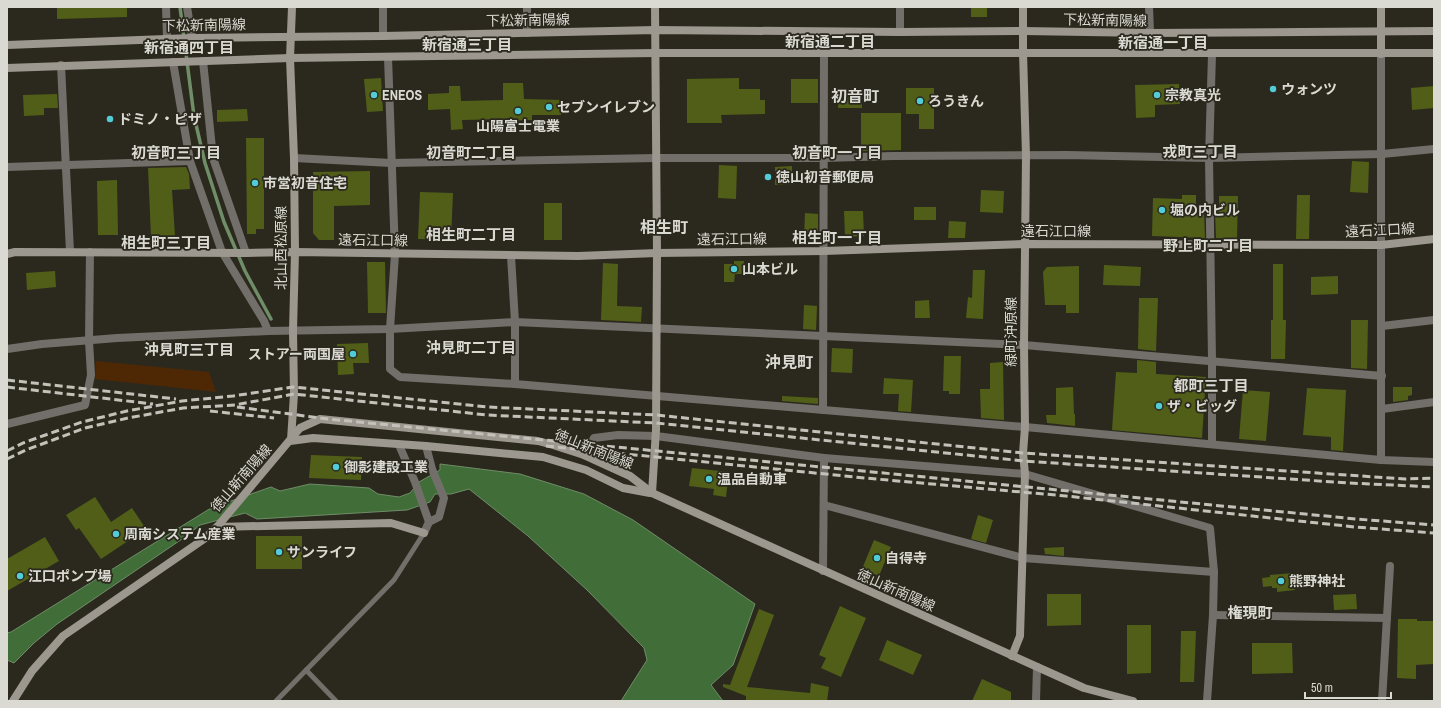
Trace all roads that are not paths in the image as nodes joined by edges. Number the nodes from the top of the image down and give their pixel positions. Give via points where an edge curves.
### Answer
1 (166, 7) edge
2 (187, 7) edge
3 (292, 7) edge
4 (383, 7) edge
5 (527, 7) edge
6 (655, 7) edge
7 (900, 7) edge
8 (1023, 7) edge
9 (1149, 7) edge
10 (1381, 7) edge
11 (655, 30) junction
12 (1023, 31) junction
13 (1434, 31) edge
14 (900, 32) junction
15 (1381, 32) junction
16 (527, 33) junction
17 (1150, 33) junction
18 (291, 36) junction
19 (383, 36) junction
20 (167, 38) junction
21 (190, 38) junction
22 (7, 45) edge
23 (1023, 52) junction
24 (655, 53) junction
25 (1434, 53) edge
26 (824, 54) junction
27 (1212, 54) junction
28 (1382, 54) junction
29 (388, 57) junction
30 (290, 58) junction
31 (199, 61) junction
32 (176, 62) junction
33 (61, 65) junction
34 (7, 68) edge
35 (1434, 150) edge
36 (1382, 154) junction
37 (1026, 156) junction
38 (294, 158) junction
39 (656, 158) junction
40 (824, 158) junction
41 (1209, 158) junction
42 (190, 161) junction
43 (391, 163) junction
44 (66, 166) junction
45 (7, 167) edge
46 (1434, 239) edge
47 (1024, 244) junction
48 (1210, 245) junction
49 (1381, 245) junction
50 (824, 251) junction
51 (70, 252) junction
52 (90, 252) junction
53 (226, 252) junction
54 (295, 252) junction
55 (245, 253) junction
56 (657, 253) junction
57 (7, 254) edge
58 (395, 254) junction
59 (511, 256) junction
60 (1434, 320) edge
61 (514, 322) junction
62 (1382, 326) junction
63 (656, 328) junction
64 (390, 329) junction
65 (268, 331) junction
66 (293, 331) junction
67 (823, 336) junction
68 (89, 341) junction
69 (1024, 345) junction
70 (7, 349) edge
71 (1212, 360) junction
72 (1382, 376) junction
73 (515, 384) junction
74 (656, 397) junction
75 (1434, 402) edge
76 (1382, 409) junction
77 (823, 410) junction
78 (7, 424) edge
79 (1025, 427) junction
80 (656, 436) junction
81 (290, 441) junction
82 (1212, 444) junction
83 (399, 445) junction
84 (426, 446) junction
85 (584, 455) junction
86 (824, 458) junction
87 (1381, 460) junction
88 (1434, 462) edge
89 (1025, 474) junction
90 (652, 493) junction
91 (824, 505) junction
92 (429, 522) junction
93 (218, 525) junction
94 (424, 532) junction
95 (1023, 558) junction
96 (1390, 566) dead end
97 (823, 571) junction
98 (1214, 572) junction
99 (1213, 615) junction
100 (1387, 618) junction
101 (1012, 656) junction
102 (1037, 667) junction
103 (306, 670) junction
104 (13, 701) edge
105 (276, 701) edge
106 (336, 701) edge
107 (1036, 701) edge
108 (1132, 701) edge
109 (1207, 701) edge
110 (1382, 701) edge

1 - 20 street
2 - 21 street
3 - 18 main road, 北山西松原線
4 - 19 street
5 - 16 street
6 - 11 main road
7 - 14 street
8 - 12 main road, 緑町沖原線
9 - 17 street
10 - 15 main road
11 - 14 main road, 下松新南陽線
11 - 16 main road, 下松新南陽線
11 - 24 main road
12 - 14 main road, 下松新南陽線
12 - 17 main road, 下松新南陽線
12 - 23 main road, 緑町沖原線
13 - 15 main road, 下松新南陽線
15 - 17 main road, 下松新南陽線
15 - 28 main road
16 - 19 main road, 下松新南陽線
18 - 19 main road, 下松新南陽線
18 - 21 main road, 下松新南陽線
18 - 30 main road, 北山西松原線
20 - 21 main road, 下松新南陽線
20 - 22 main road, 下松新南陽線
23 - 26 main road
23 - 27 main road
23 - 37 main road, 緑町沖原線
24 - 26 main road
24 - 29 main road
24 - 39 main road
25 - 28 main road
26 - 40 street
27 - 28 main road
27 - 41 street
28 - 36 street
29 - 30 main road
29 - 43 street
30 - 31 main road
30 - 38 main road, 北山西松原線
31 - 32 main road
31 - 55 street via 213,158
32 - 33 main road
32 - 42 street
33 - 34 main road
33 - 44 street
35 - 36 street
36 - 41 street
36 - 49 street
37 - 40 street
37 - 41 street
37 - 47 main road, 緑町沖原線
38 - 43 street
38 - 54 main road, 北山西松原線
39 - 40 street
39 - 43 street
39 - 56 main road
40 - 50 street
41 - 48 street
42 - 44 street
42 - 53 street
43 - 58 street
44 - 45 street
44 - 51 street
46 - 49 main road, 遠石江口線
47 - 48 main road, 遠石江口線
47 - 50 main road, 遠石江口線
47 - 69 main road, 緑町沖原線
48 - 49 main road, 遠石江口線
48 - 71 street
49 - 62 street
50 - 56 main road, 遠石江口線
50 - 67 street
51 - 52 main road, 遠石江口線
51 - 57 main road, 遠石江口線
52 - 53 main road, 遠石江口線
52 - 68 street
53 - 55 main road, 遠石江口線
53 - 65 street
54 - 55 main road, 遠石江口線
54 - 58 main road, 遠石江口線
54 - 66 main road, 北山西松原線
56 - 59 main road, 遠石江口線
56 - 63 main road
58 - 59 main road, 遠石江口線
58 - 64 street
59 - 61 street
60 - 62 street
61 - 63 street
61 - 64 street
61 - 73 street
62 - 72 street
63 - 67 street
63 - 74 main road
64 - 66 street
64 - 73 street via 390,369 400,377
65 - 66 street
65 - 68 street
66 - 81 main road, 北山西松原線 via 294,394
67 - 69 street
67 - 77 street
68 - 70 street
68 - 78 street via 91,375 86,405
69 - 71 street
69 - 79 main road, 緑町沖原線
71 - 72 street
71 - 82 street
72 - 76 street
73 - 74 street
74 - 77 street
74 - 80 main road
75 - 76 street
76 - 87 street
77 - 79 street
79 - 82 street
79 - 89 main road, 緑町沖原線
80 - 85 street via 618,435 594,438
80 - 86 street
80 - 90 main road
81 - 83 main road, 徳山新南陽線 via 313,438
81 - 85 main road, 徳山新南陽線 via 300,428 320,419 538,441
81 - 93 main road, 徳山新南陽線
82 - 87 street
83 - 84 main road, 徳山新南陽線
83 - 92 street via 416,482
84 - 90 main road, 徳山新南陽線 via 543,457 586,470 624,488
84 - 92 street via 444,498 438,517
85 - 90 main road, 徳山新南陽線 via 630,476
86 - 89 street
86 - 91 street
87 - 88 street
89 - 95 main road, 緑町沖原線
89 - 98 street via 1210,528
90 - 97 main road, 徳山新南陽線
91 - 95 street
91 - 97 street
92 - 94 street
93 - 94 main road via 391,523
93 - 104 main road, 徳山新南陽線 via 204,539 63,636 32,671
94 - 103 lane via 394,580
95 - 98 street
95 - 101 main road, 緑町沖原線 via 1020,636
96 - 100 street
97 - 101 main road, 徳山新南陽線
98 - 99 street
99 - 100 street
99 - 109 street
100 - 110 street
101 - 102 main road, 徳山新南陽線
102 - 107 street
102 - 108 main road, 徳山新南陽線 via 1084,688
103 - 105 lane
103 - 106 lane

